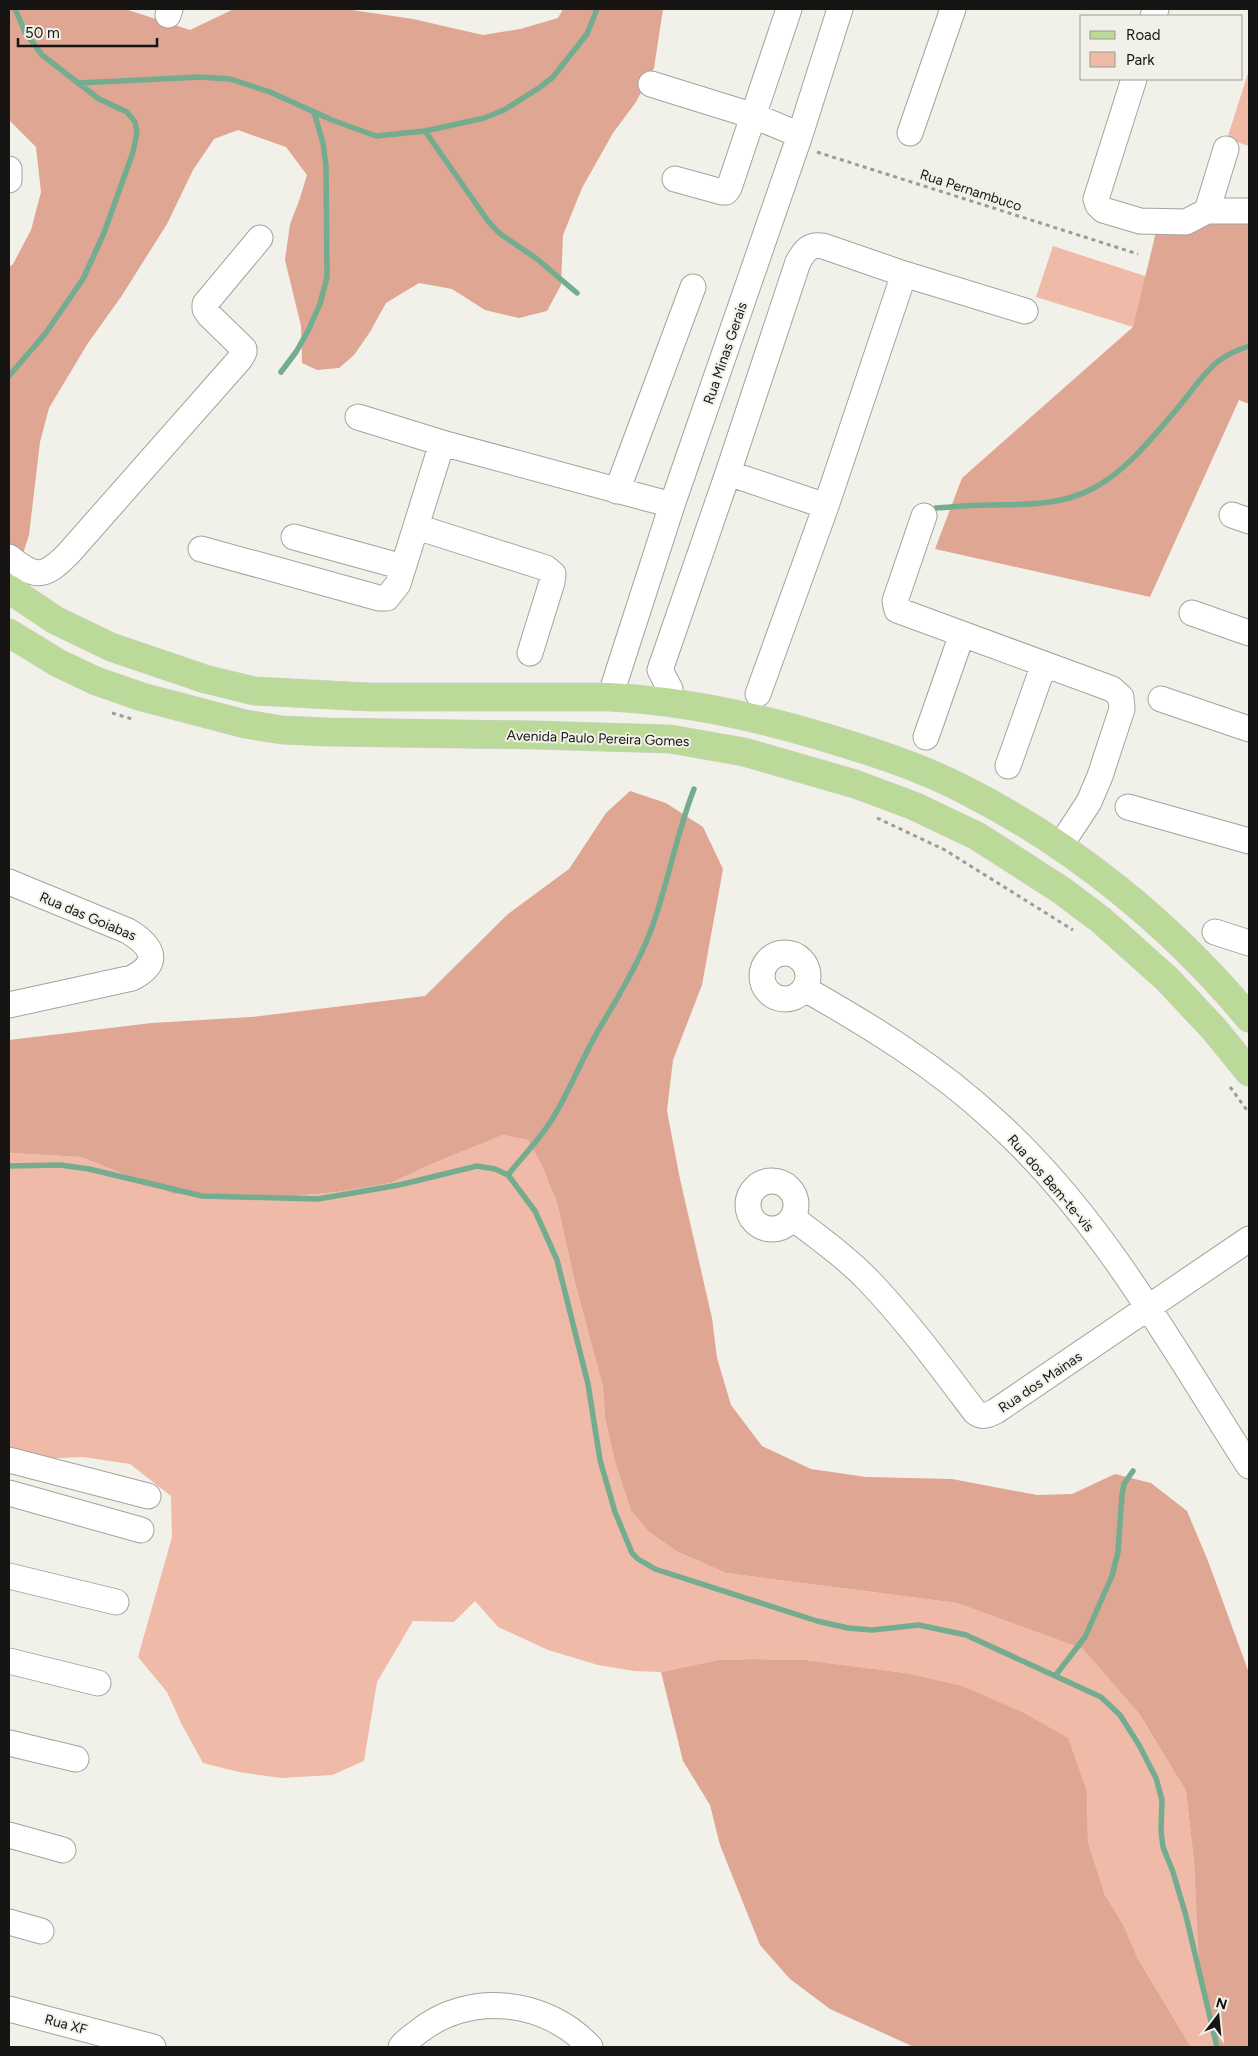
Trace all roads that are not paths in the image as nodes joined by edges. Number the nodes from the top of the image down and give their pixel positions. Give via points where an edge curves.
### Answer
1 (789, 9) edge
2 (840, 9) edge
3 (953, 9) edge
4 (1134, 80) edge
5 (651, 84) dead end
6 (754, 116) junction
7 (910, 133) dead end
8 (798, 140) junction
9 (1226, 149) dead end
10 (9, 169) edge
11 (675, 179) dead end
12 (9, 180) edge
13 (1207, 211) junction
14 (1249, 211) edge
15 (260, 238) dead end
16 (904, 274) junction
17 (693, 287) dead end
18 (1025, 311) dead end
19 (358, 417) dead end
20 (442, 443) junction
21 (728, 473) junction
22 (617, 492) junction
23 (672, 505) junction
24 (826, 506) junction
25 (924, 516) dead end
26 (417, 527) junction
27 (294, 537) dead end
28 (201, 549) dead end
29 (9, 557) edge
30 (403, 567) junction
31 (9, 589) edge
32 (1192, 613) dead end
33 (9, 633) edge
34 (1249, 633) edge
35 (962, 634) junction
36 (530, 653) dead end
37 (1044, 664) junction
38 (758, 694) dead end
39 (610, 697) junction
40 (1162, 699) dead end
41 (668, 701) junction
42 (1249, 729) edge
43 (926, 737) dead end
44 (1008, 766) dead end
45 (1128, 807) dead end
46 (1249, 841) edge
47 (1058, 846) junction
48 (9, 882) edge
49 (1214, 932) dead end
50 (1249, 943) edge
51 (805, 989) dead end
52 (9, 1005) edge
53 (1249, 1018) edge
54 (1238, 1077) edge
55 (793, 1218) dead end
56 (1249, 1239) edge
57 (1148, 1309) junction
58 (9, 1460) edge
59 (1249, 1466) edge
60 (9, 1493) edge
61 (148, 1496) dead end
62 (141, 1530) dead end
63 (9, 1576) edge
64 (116, 1602) dead end
65 (9, 1661) edge
66 (98, 1683) dead end
67 (9, 1742) edge
68 (76, 1759) dead end
69 (9, 1835) edge
70 (63, 1850) dead end
71 (9, 1922) edge
72 (41, 1931) dead end
73 (9, 2009) edge
74 (153, 2047) edge
75 (400, 2047) edge
76 (590, 2047) edge

1 - 6 street
2 - 8 street, Rua Minas Gerais
3 - 7 street
4 - 13 street via 1096,199 1098,205 1103,210 1140,221 1186,222
5 - 6 street
6 - 8 street
6 - 11 street via 726,192
8 - 23 street, Rua Minas Gerais
9 - 13 street
10 - 12 street
13 - 14 street
15 - 29 street via 205,304 209,315 244,349 242,356 54,568 44,574 33,572
16 - 18 street
16 - 21 street via 815,244 804,250
16 - 24 street
17 - 22 street
19 - 20 street
20 - 22 street
20 - 26 street
21 - 24 street
21 - 41 street via 660,670 670,689
22 - 23 street
23 - 39 street, Rua Minas Gerais
24 - 38 street
25 - 35 street via 895,606 897,610
26 - 30 street
26 - 36 street via 546,568 553,574
27 - 30 street
28 - 30 street via 379,598 388,598 392,594
31 - 39 main road via 55,620 111,647 254,691 370,697
32 - 34 street
33 - 54 main road, Avenida Paulo Pereira Gomes via 76,672 117,689 262,727 328,732 670,739 744,752 855,784 914,806 977,836 1108,926 1167,979 1214,1029
35 - 37 street
35 - 43 street
37 - 44 street
37 - 47 street via 1112,689 1123,702 1106,760 1089,802
39 - 41 main road
40 - 42 street
41 - 47 main road via 753,717 896,760 962,788
45 - 46 street
47 - 53 main road via 1166,930
48 - 52 street, Rua das Goiabas via 128,931 143,940 151,958 148,965 132,978
49 - 50 street
51 - 57 street, Rua dos Bem-te-vis via 886,1037 946,1078 995,1120 1082,1214
55 - 57 street, Rua dos Mainas via 868,1280 913,1329 979,1415 996,1411
56 - 57 street, Rua dos Mainas
57 - 59 street, Rua dos Bem-te-vis
58 - 61 street
60 - 62 street
63 - 64 street
65 - 66 street
67 - 68 street
69 - 70 street
71 - 72 street
73 - 74 street, Rua XF
75 - 76 street via 430,2023 462,2009 496,2005 530,2010 562,2024

